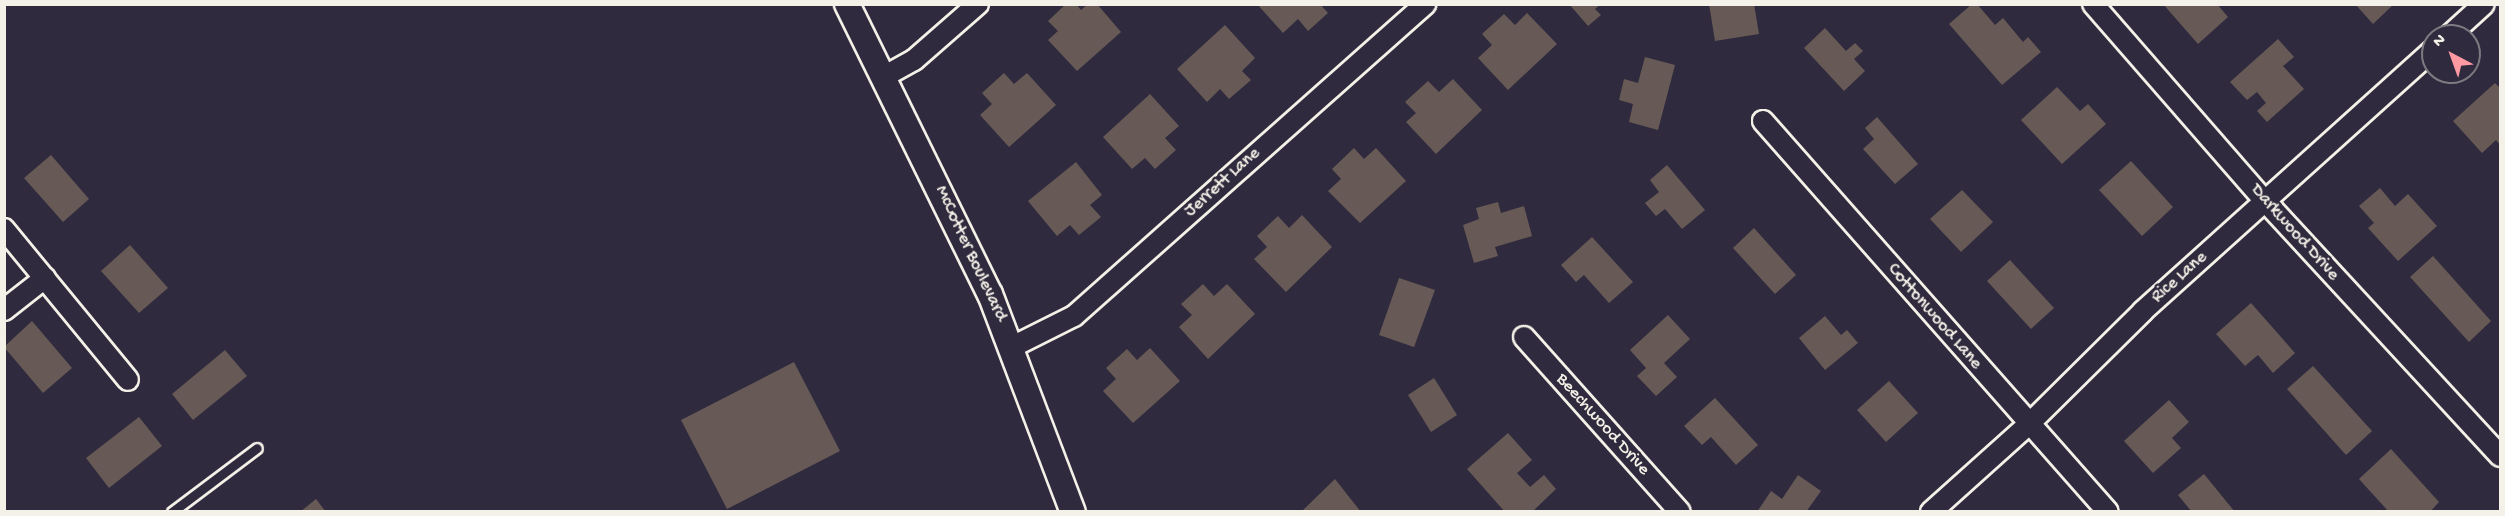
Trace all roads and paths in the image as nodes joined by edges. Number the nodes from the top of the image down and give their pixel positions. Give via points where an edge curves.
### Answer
1 (847, 4) edge
2 (978, 4) edge
3 (1425, 4) edge
4 (2092, 4) edge
5 (2484, 4) edge
6 (2462, 24) edge
7 (2421, 61) edge
8 (885, 76) junction
9 (1763, 121) dead end
10 (2265, 201) junction
11 (4, 229) edge
12 (45, 278) junction
13 (4, 310) edge
14 (1524, 337) dead end
15 (1012, 347) junction
16 (128, 380) dead end
17 (2028, 424) junction
18 (256, 447) dead end
19 (2500, 456) edge
20 (172, 512) edge
21 (1073, 512) edge
22 (1680, 512) edge
23 (1931, 512) edge
24 (2108, 512) edge

1 - 8 street, McCotter Boulevard
2 - 8 street via 914,60
3 - 15 street, Jerrett Lane via 1074,316
4 - 10 street, Darkwood Drive
5 - 6 street
7 - 10 street, Rice Lane
8 - 15 street, McCotter Boulevard
9 - 17 street, Cottonwood Lane
10 - 17 street, Rice Lane
10 - 19 street, Darkwood Drive
11 - 12 street
12 - 13 street
12 - 16 street
14 - 22 street, Beechwood Drive
15 - 21 street, McCotter Boulevard
17 - 23 street, Rice Lane
17 - 24 street, Cottonwood Lane
18 - 20 lane

